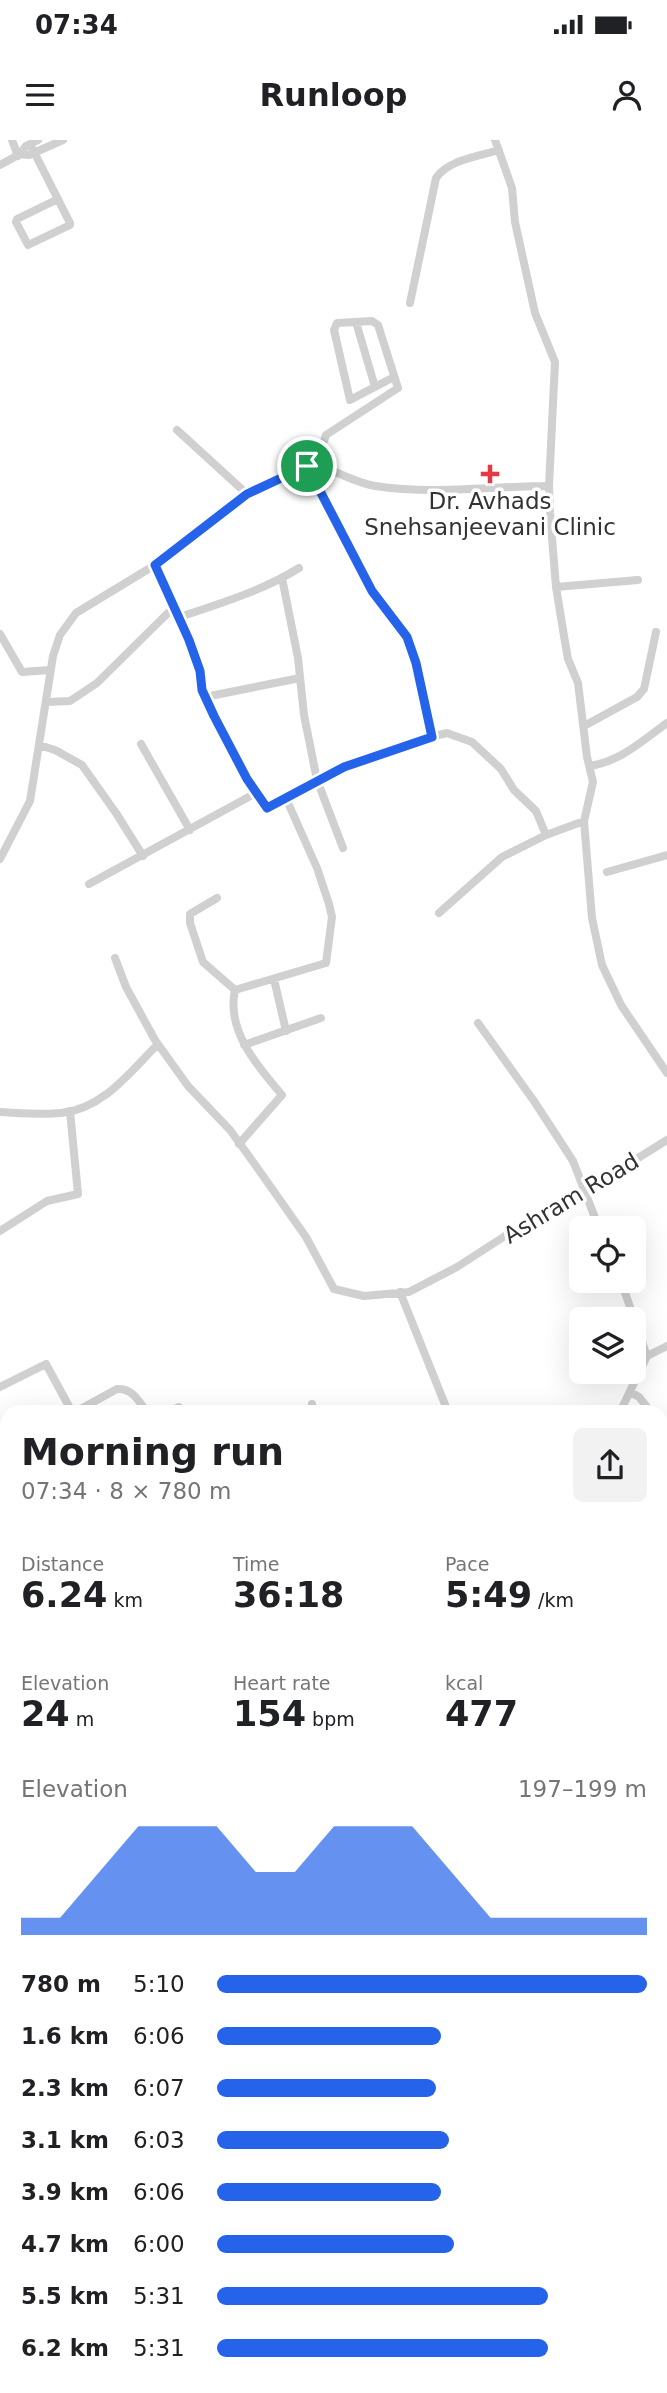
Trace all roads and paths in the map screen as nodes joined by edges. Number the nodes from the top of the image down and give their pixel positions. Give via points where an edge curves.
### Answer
1 (12, 140) edge
2 (62, 140) edge
3 (495, 140) edge
4 (34, 142) edge
5 (499, 150) junction
6 (34, 153) junction
7 (19, 155) junction
8 (0, 165) edge
9 (58, 199) junction
10 (410, 303) dead end
11 (356, 322) junction
12 (394, 377) junction
13 (375, 387) junction
14 (177, 430) dead end
15 (307, 466) junction
16 (323, 468) junction
17 (549, 486) junction
18 (247, 494) junction
19 (155, 565) junction
20 (299, 568) dead end
21 (282, 578) junction
22 (638, 580) dead end
23 (556, 586) junction
24 (175, 606) junction
25 (180, 617) junction
26 (656, 632) dead end
27 (0, 634) edge
28 (50, 670) junction
29 (300, 678) junction
30 (205, 697) junction
31 (47, 702) junction
32 (667, 723) edge
33 (584, 726) junction
34 (432, 737) junction
35 (141, 744) dead end
36 (39, 745) junction
37 (590, 766) junction
38 (317, 780) junction
39 (256, 793) junction
40 (285, 799) junction
41 (584, 821) junction
42 (190, 831) junction
43 (547, 835) junction
44 (343, 848) dead end
45 (667, 855) edge
46 (143, 856) junction
47 (0, 859) edge
48 (607, 872) dead end
49 (89, 884) dead end
50 (218, 898) dead end
51 (439, 912) dead end
52 (115, 958) dead end
53 (274, 979) junction
54 (235, 990) junction
55 (321, 1018) dead end
56 (478, 1023) dead end
57 (286, 1031) junction
58 (158, 1044) junction
59 (244, 1045) junction
60 (667, 1073) edge
61 (70, 1111) junction
62 (0, 1112) edge
63 (667, 1139) edge
64 (239, 1144) junction
65 (584, 1193) junction
66 (594, 1216) edge
67 (0, 1231) edge
68 (400, 1292) junction
69 (625, 1293) edge
70 (667, 1346) edge
71 (648, 1356) junction
72 (0, 1387) edge
73 (630, 1392) junction
74 (70, 1405) edge
75 (87, 1405) edge
76 (142, 1405) edge
77 (446, 1405) edge
78 (624, 1405) edge
79 (645, 1405) edge

1 - 7 street
2 - 6 street
3 - 5 street
4 - 6 street
4 - 7 street
5 - 10 street via 451,165 436,177
5 - 17 street via 512,188 535,313 555,362
6 - 7 street
6 - 9 street
7 - 8 street
9 - 9 street via 17,219 28,245 70,225
11 - 12 street via 378,325
11 - 13 street
11 - 13 street via 337,323 334,331 350,400
12 - 13 street
12 - 16 street via 398,388 326,435
14 - 18 street
15 - 16 street
15 - 18 street
15 - 34 street via 372,591 407,637
16 - 17 street via 373,486 420,491
17 - 23 street
18 - 19 street
19 - 24 street
19 - 28 street via 76,613 60,635
20 - 21 street
21 - 25 street
21 - 29 street
22 - 23 street
23 - 33 street
24 - 25 street
24 - 31 street via 97,683 70,701
25 - 30 street
26 - 33 street via 643,689 637,697
27 - 28 street via 22,673
28 - 31 street
29 - 30 street
29 - 38 street
30 - 39 street
31 - 36 street
32 - 37 street via 621,756
33 - 37 street
34 - 38 street
34 - 43 street via 447,733 472,742 536,811
35 - 42 street
36 - 46 street via 82,765
36 - 47 street via 30,802
37 - 41 street via 593,782
38 - 40 street
38 - 44 street
39 - 40 street via 267,808
39 - 42 street
40 - 53 street via 317,868 332,917 326,963
41 - 43 street
41 - 60 street via 592,918 602,965 621,1005
42 - 46 street
43 - 51 street via 493,863
45 - 48 street
46 - 49 street
50 - 54 street via 190,914 190,923 203,962
52 - 58 street, Ashram Road
53 - 54 street
53 - 57 street
54 - 59 street via 238,1031
55 - 57 street
56 - 65 street via 573,1161
57 - 59 street
58 - 61 street via 118,1087
58 - 64 street, Ashram Road
59 - 64 street via 282,1095
61 - 62 street
61 - 67 street via 78,1194 47,1201
63 - 65 street, Ashram Road
64 - 68 street, Ashram Road via 306,1237 334,1289 364,1296
65 - 66 street
65 - 68 street, Ashram Road via 438,1278
68 - 77 street
69 - 71 street
70 - 71 street
71 - 73 street
72 - 74 street via 46,1364
73 - 78 street
73 - 79 street
75 - 76 street via 122,1388 131,1391

